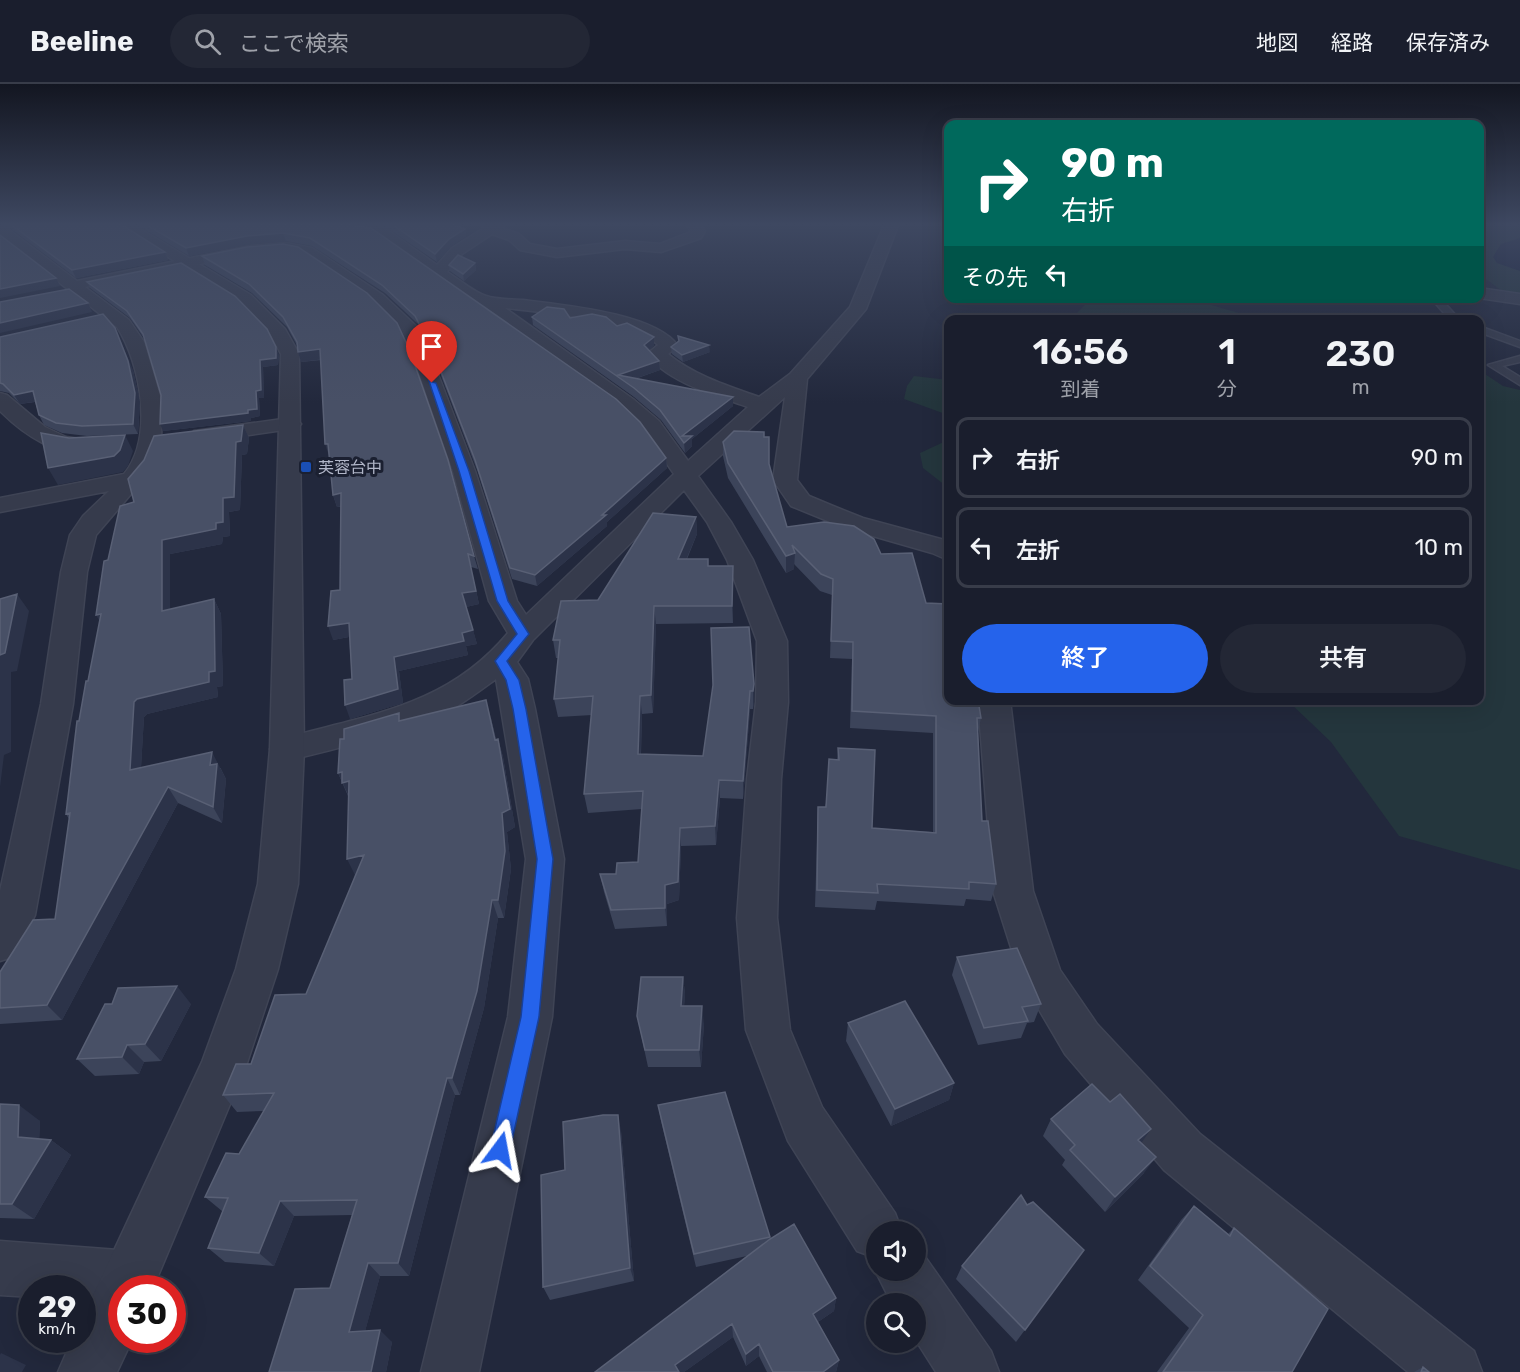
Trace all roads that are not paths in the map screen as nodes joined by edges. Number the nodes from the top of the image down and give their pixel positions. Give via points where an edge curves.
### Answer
1 (62, 283) edge
2 (95, 283) edge
3 (221, 283) edge
4 (355, 283) edge
5 (454, 283) edge
6 (868, 283) edge
7 (69, 289) junction
8 (1484, 294) edge
9 (1520, 299) edge
10 (481, 301) junction
11 (1440, 303) edge
12 (1451, 315) edge
13 (1484, 331) edge
14 (1520, 344) edge
15 (1520, 359) edge
16 (796, 378) junction
17 (1520, 382) edge
18 (0, 399) edge
19 (762, 405) junction
20 (290, 424) junction
21 (159, 441) junction
22 (103, 446) edge
23 (686, 475) junction
24 (131, 480) junction
25 (0, 505) edge
26 (944, 549) edge
27 (512, 648) junction
28 (994, 705) edge
29 (287, 749) junction
30 (0, 943) edge
31 (869, 1221) edge
32 (0, 1269) edge
33 (132, 1275) edge
34 (909, 1281) edge
35 (108, 1285) edge
36 (108, 1327) edge
37 (87, 1372) edge
38 (450, 1372) edge
39 (970, 1372) edge
40 (1453, 1372) edge

1 - 7 street
2 - 7 street
3 - 20 street via 245,298 279,333 290,354
4 - 27 street via 377,298 410,330 424,361 464,471
5 - 10 street
6 - 16 street via 858,309
7 - 21 street via 98,318 123,324 135,342
8 - 9 street
10 - 19 street via 605,318 654,333 667,340 669,346 656,354 666,362 700,383
10 - 23 street via 626,404 651,426
11 - 12 lane
13 - 14 lane
15 - 17 lane via 1493,365
16 - 19 street
16 - 26 street via 785,480 800,501 854,523
18 - 22 street via 32,430 54,441
19 - 23 street
20 - 21 street
20 - 29 street
21 - 24 street
23 - 27 street
23 - 31 street via 740,560 772,641 772,702 757,918 768,1030 805,1124
24 - 25 street
24 - 30 street via 83,535 74,572 57,704 15,915
27 - 29 street via 453,695 415,714
27 - 38 street via 512,680 545,859 530,1017
28 - 40 street via 1012,891 1042,979 1081,1039 1182,1152
29 - 33 street via 278,884 257,969 223,1066
32 - 35 street
34 - 39 street
36 - 37 street

